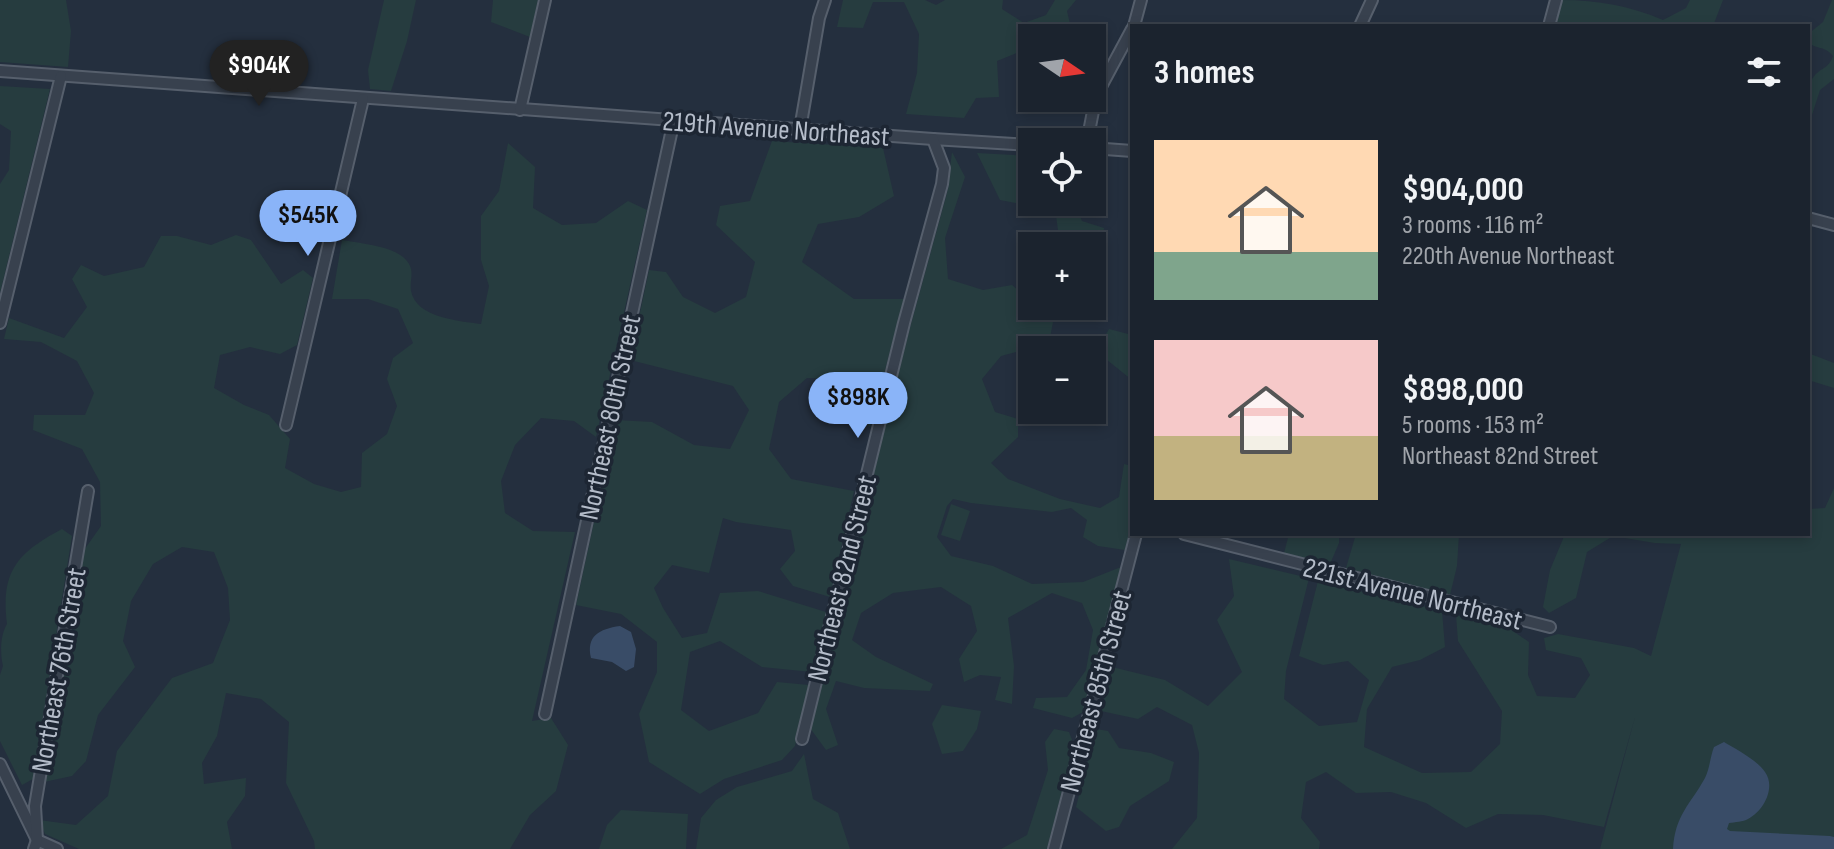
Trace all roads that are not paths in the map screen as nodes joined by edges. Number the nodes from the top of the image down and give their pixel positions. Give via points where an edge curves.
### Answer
1 (545, 0) edge
2 (825, 0) edge
3 (1141, 0) edge
4 (1372, 0) edge
5 (1554, 0) edge
6 (1134, 24) edge
7 (1361, 24) edge
8 (1549, 24) edge
9 (1130, 34) edge
10 (0, 71) edge
11 (61, 76) junction
12 (363, 99) junction
13 (520, 110) junction
14 (674, 120) junction
15 (1090, 128) edge
16 (800, 129) junction
17 (933, 139) junction
18 (1018, 144) edge
19 (1106, 149) edge
20 (1130, 151) edge
21 (1810, 219) edge
22 (1834, 225) edge
23 (0, 323) edge
24 (286, 425) dead end
25 (88, 491) dead end
26 (1135, 536) edge
27 (1192, 536) edge
28 (1550, 627) dead end
29 (545, 714) dead end
30 (802, 739) dead end
31 (0, 764) edge
32 (36, 845) edge
33 (57, 849) edge
34 (1054, 849) edge

1 - 13 street
2 - 16 street
3 - 6 street
4 - 7 street
5 - 8 street
9 - 15 street via 1096,96
10 - 11 street, 219th Avenue Northeast
11 - 12 street, 219th Avenue Northeast
11 - 23 street
12 - 13 street, 219th Avenue Northeast
12 - 24 street
13 - 14 street, 219th Avenue Northeast
14 - 16 street, 219th Avenue Northeast
14 - 29 street, Northeast 80th Street
16 - 17 street, 219th Avenue Northeast
17 - 18 street, 219th Avenue Northeast
17 - 30 street, Northeast 82nd Street via 944,168 942,184
19 - 20 street
21 - 22 street
25 - 32 street, Northeast 76th Street via 35,806
26 - 34 street, Northeast 85th Street
27 - 28 street, 221st Avenue Northeast
31 - 32 street
32 - 33 street

